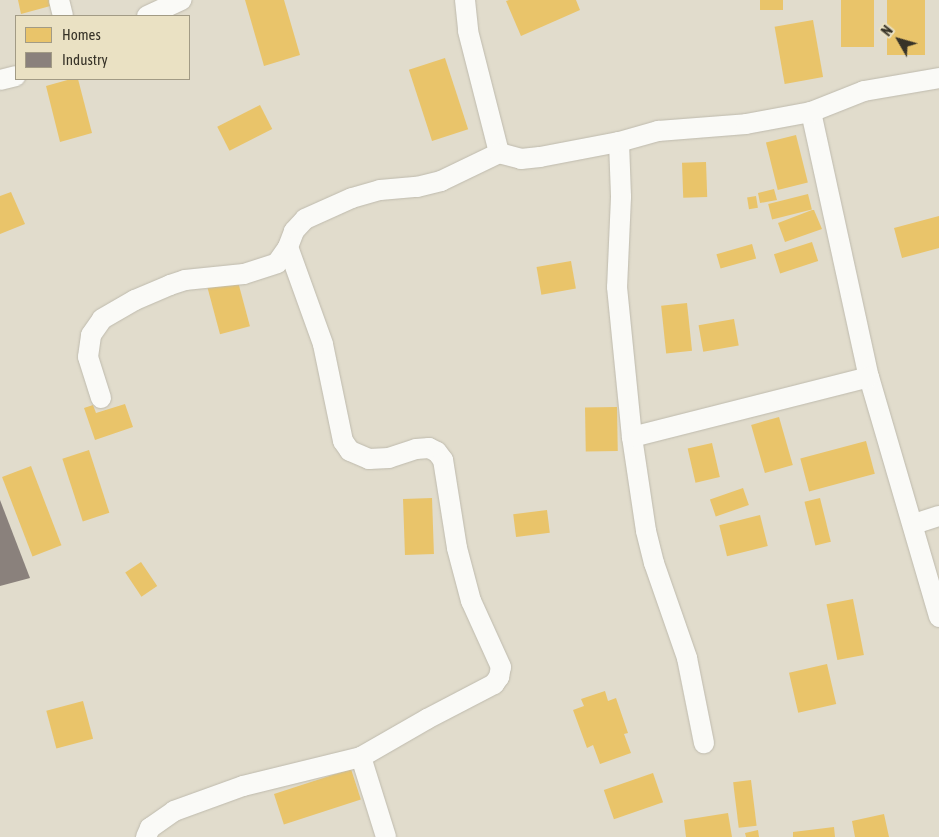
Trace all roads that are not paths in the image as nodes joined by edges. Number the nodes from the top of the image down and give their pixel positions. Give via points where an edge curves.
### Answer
1 (59, 0) edge
2 (182, 0) edge
3 (466, 0) edge
4 (63, 15) edge
5 (149, 15) edge
6 (15, 76) edge
7 (939, 78) edge
8 (0, 80) edge
9 (811, 112) junction
10 (619, 142) junction
11 (498, 153) junction
12 (288, 247) junction
13 (870, 377) junction
14 (101, 398) dead end
15 (632, 437) junction
16 (939, 516) edge
17 (914, 524) junction
18 (939, 617) edge
19 (704, 743) dead end
20 (361, 757) junction
21 (146, 837) edge
22 (386, 837) edge

1 - 4 street
2 - 5 street
3 - 11 street via 468,31
6 - 8 street
7 - 9 street via 864,91
9 - 10 street via 746,124 658,131
9 - 13 street
10 - 11 street via 520,159
10 - 15 street via 621,197 617,287
11 - 12 street via 441,181 366,193 326,208 305,219 294,231
12 - 14 street via 277,263 244,274 170,284 102,319 91,335 88,357
12 - 20 street via 323,344 343,441 350,451 369,458 389,458 429,448 443,460 457,548 471,601 501,667 500,677 494,684
13 - 15 street
13 - 17 street
15 - 19 street via 646,531 687,658
16 - 17 street
17 - 18 street
20 - 21 street via 243,786 174,811 150,828
20 - 22 street

